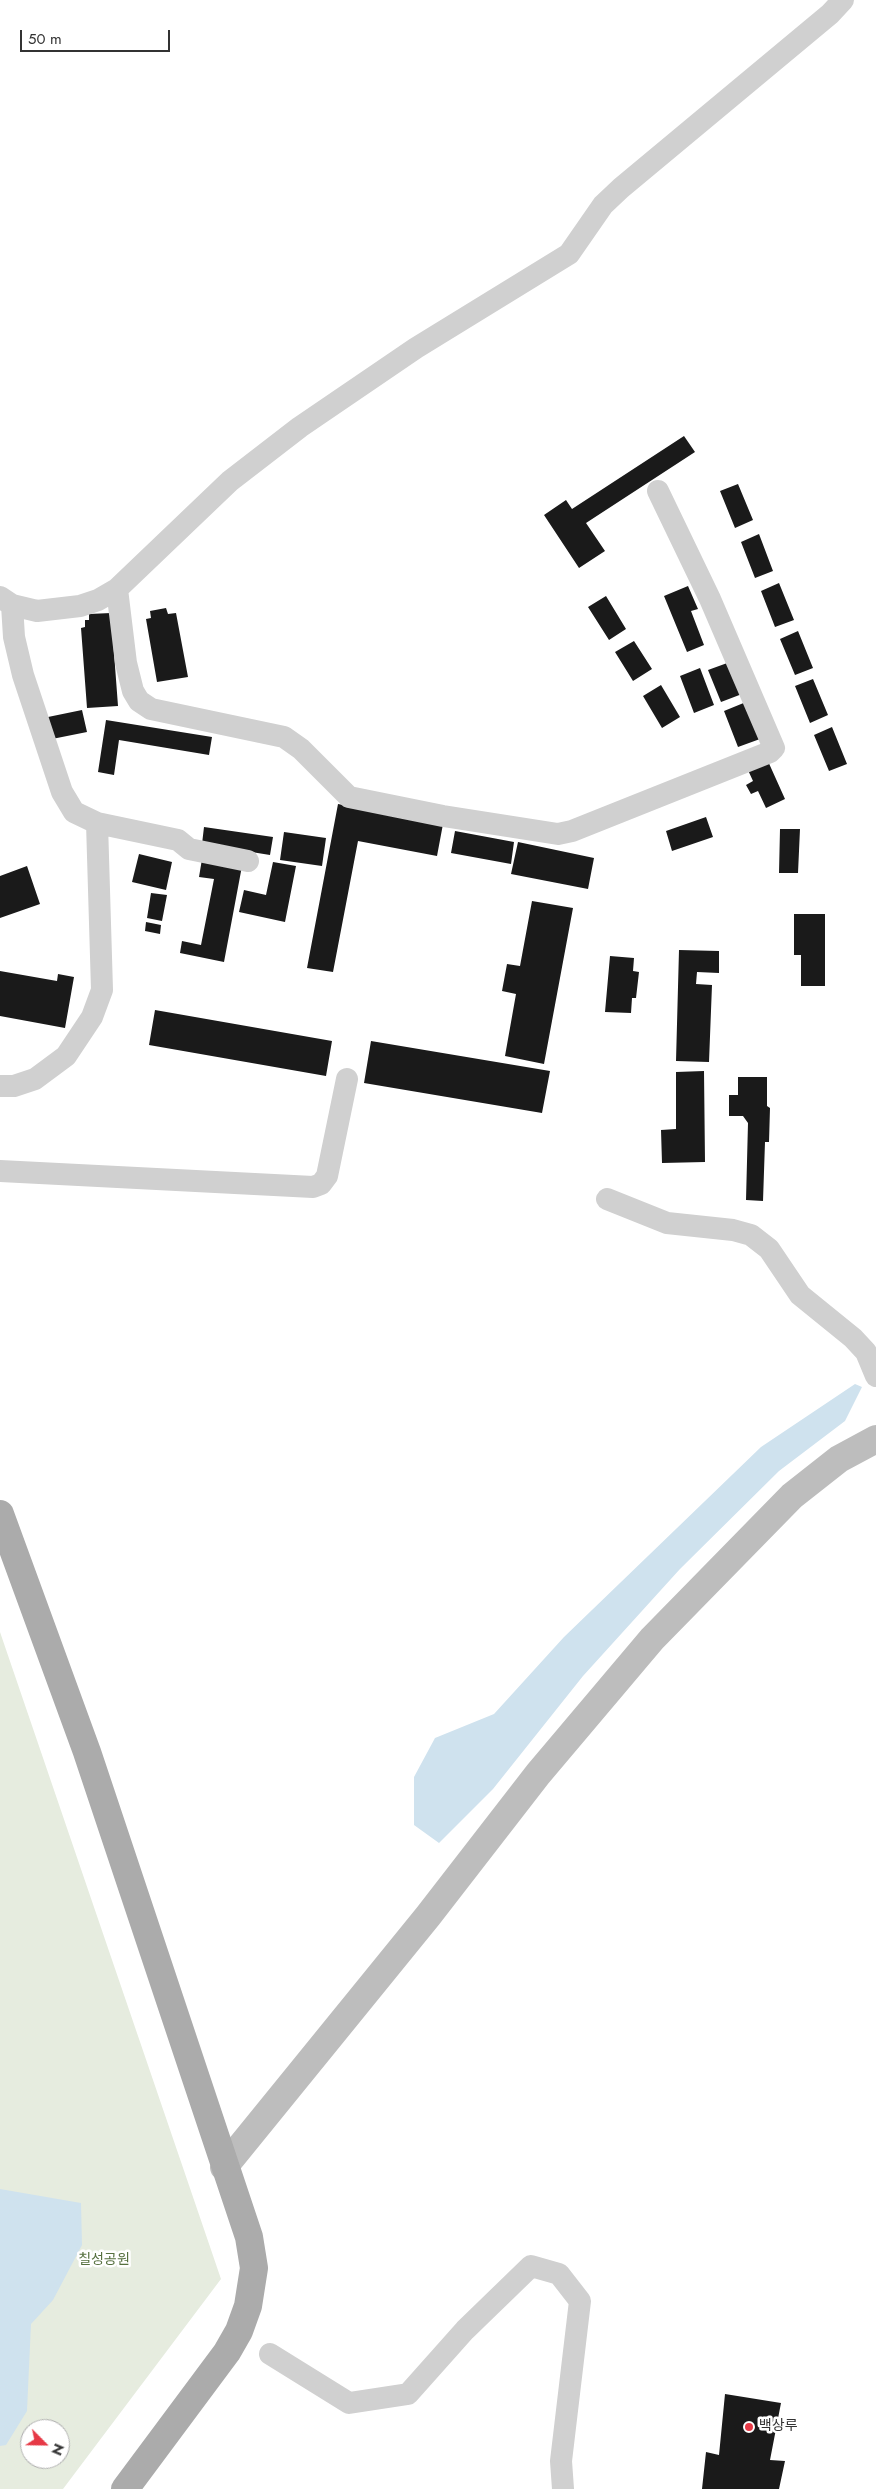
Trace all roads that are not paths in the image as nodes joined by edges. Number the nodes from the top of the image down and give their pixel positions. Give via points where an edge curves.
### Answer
1 (843, 0) edge
2 (658, 491) dead end
3 (117, 589) junction
4 (6, 601) edge
5 (97, 823) junction
6 (248, 862) dead end
7 (348, 1079) dead end
8 (0, 1086) edge
9 (0, 1171) edge
10 (607, 1199) dead end
11 (876, 1376) edge
12 (876, 1439) edge
13 (0, 1514) edge
14 (224, 2167) junction
15 (270, 2354) dead end
16 (125, 2489) edge
17 (563, 2489) edge

1 - 3 street via 621,188 603,206 570,254 416,348 300,427 230,481
2 - 3 street via 710,599 774,748 558,834 453,818 349,796 301,749 284,737 151,709 139,701 126,663
3 - 4 street via 80,606 37,612
4 - 5 street via 23,675 62,792 74,812
5 - 6 street via 178,840 188,850
5 - 8 street via 102,990 92,1017 66,1056 35,1079 14,1086
7 - 9 street via 327,1176 321,1184 312,1187
10 - 11 street via 667,1223 751,1235 769,1249 800,1295 866,1352
12 - 14 street via 840,1459 792,1496 652,1639 538,1774 428,1916
13 - 14 main road via 87,1752
14 - 16 main road via 249,2237 254,2268 248,2306 227,2352
15 - 17 street via 349,2403 408,2394 465,2330 531,2266 559,2274 580,2301 561,2461

